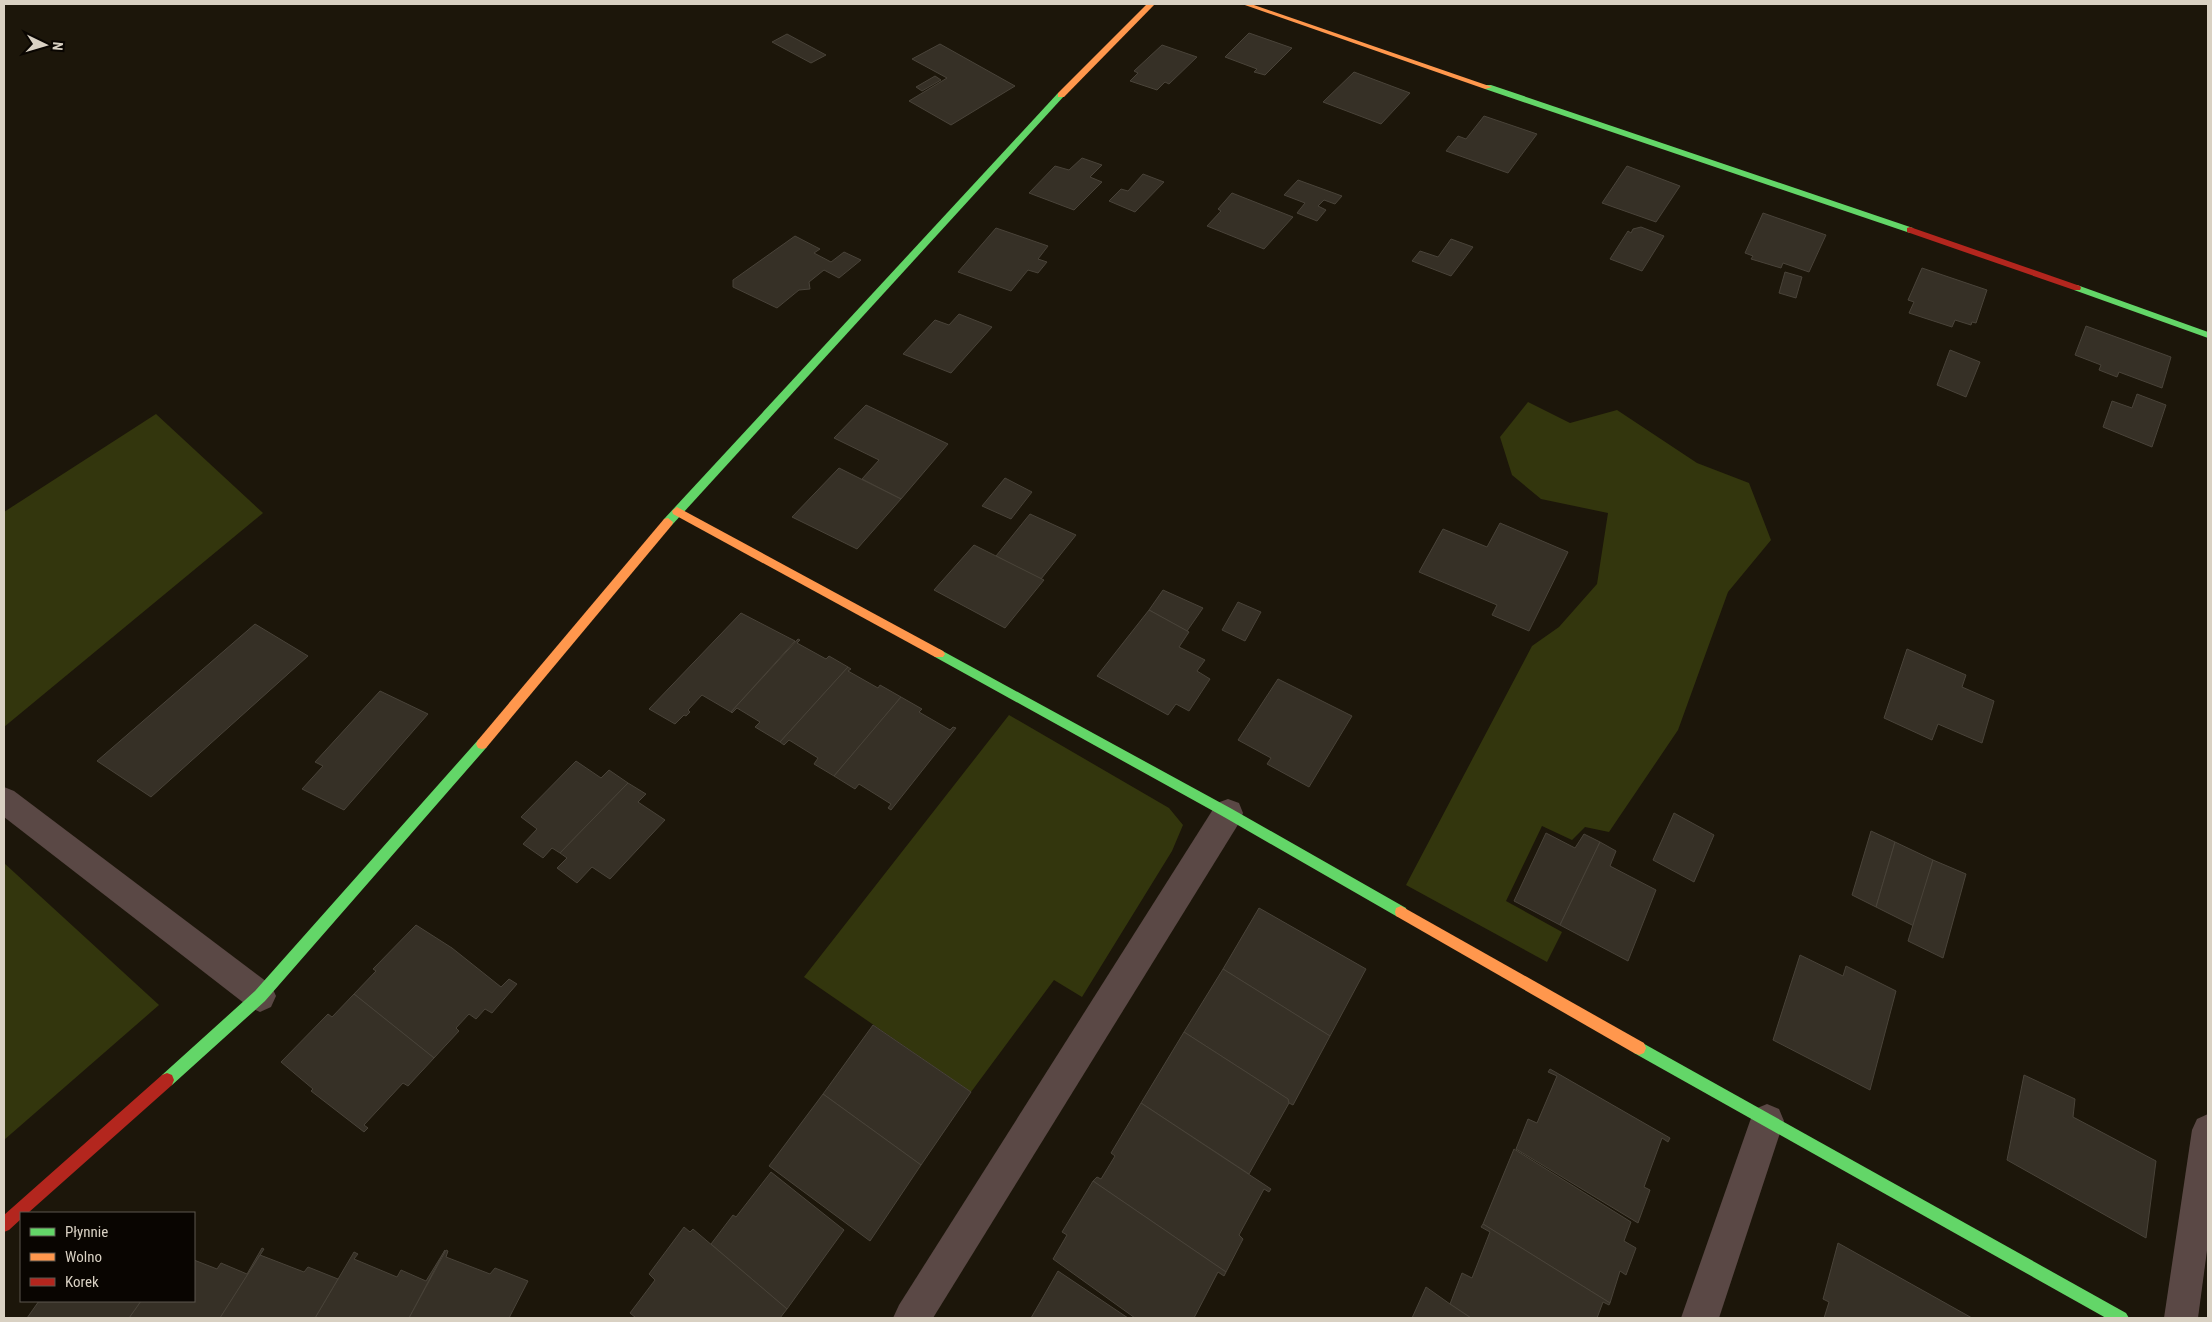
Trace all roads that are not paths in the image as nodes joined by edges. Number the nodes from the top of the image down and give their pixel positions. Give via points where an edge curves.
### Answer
1 (1151, 4) edge
2 (1245, 4) edge
3 (2208, 335) edge
4 (677, 511) junction
5 (4, 800) edge
6 (1228, 813) junction
7 (260, 996) junction
8 (1767, 1121) junction
9 (2208, 1130) edge
10 (4, 1225) edge
11 (912, 1318) edge
12 (1700, 1318) edge
13 (2121, 1318) edge
14 (2181, 1318) edge

1 - 4 street via 1038,120
2 - 3 street via 2034,272
4 - 6 street
4 - 7 street via 499,726
5 - 7 street
6 - 8 street
6 - 11 street
7 - 10 street
8 - 12 street
8 - 13 street
9 - 14 lane

